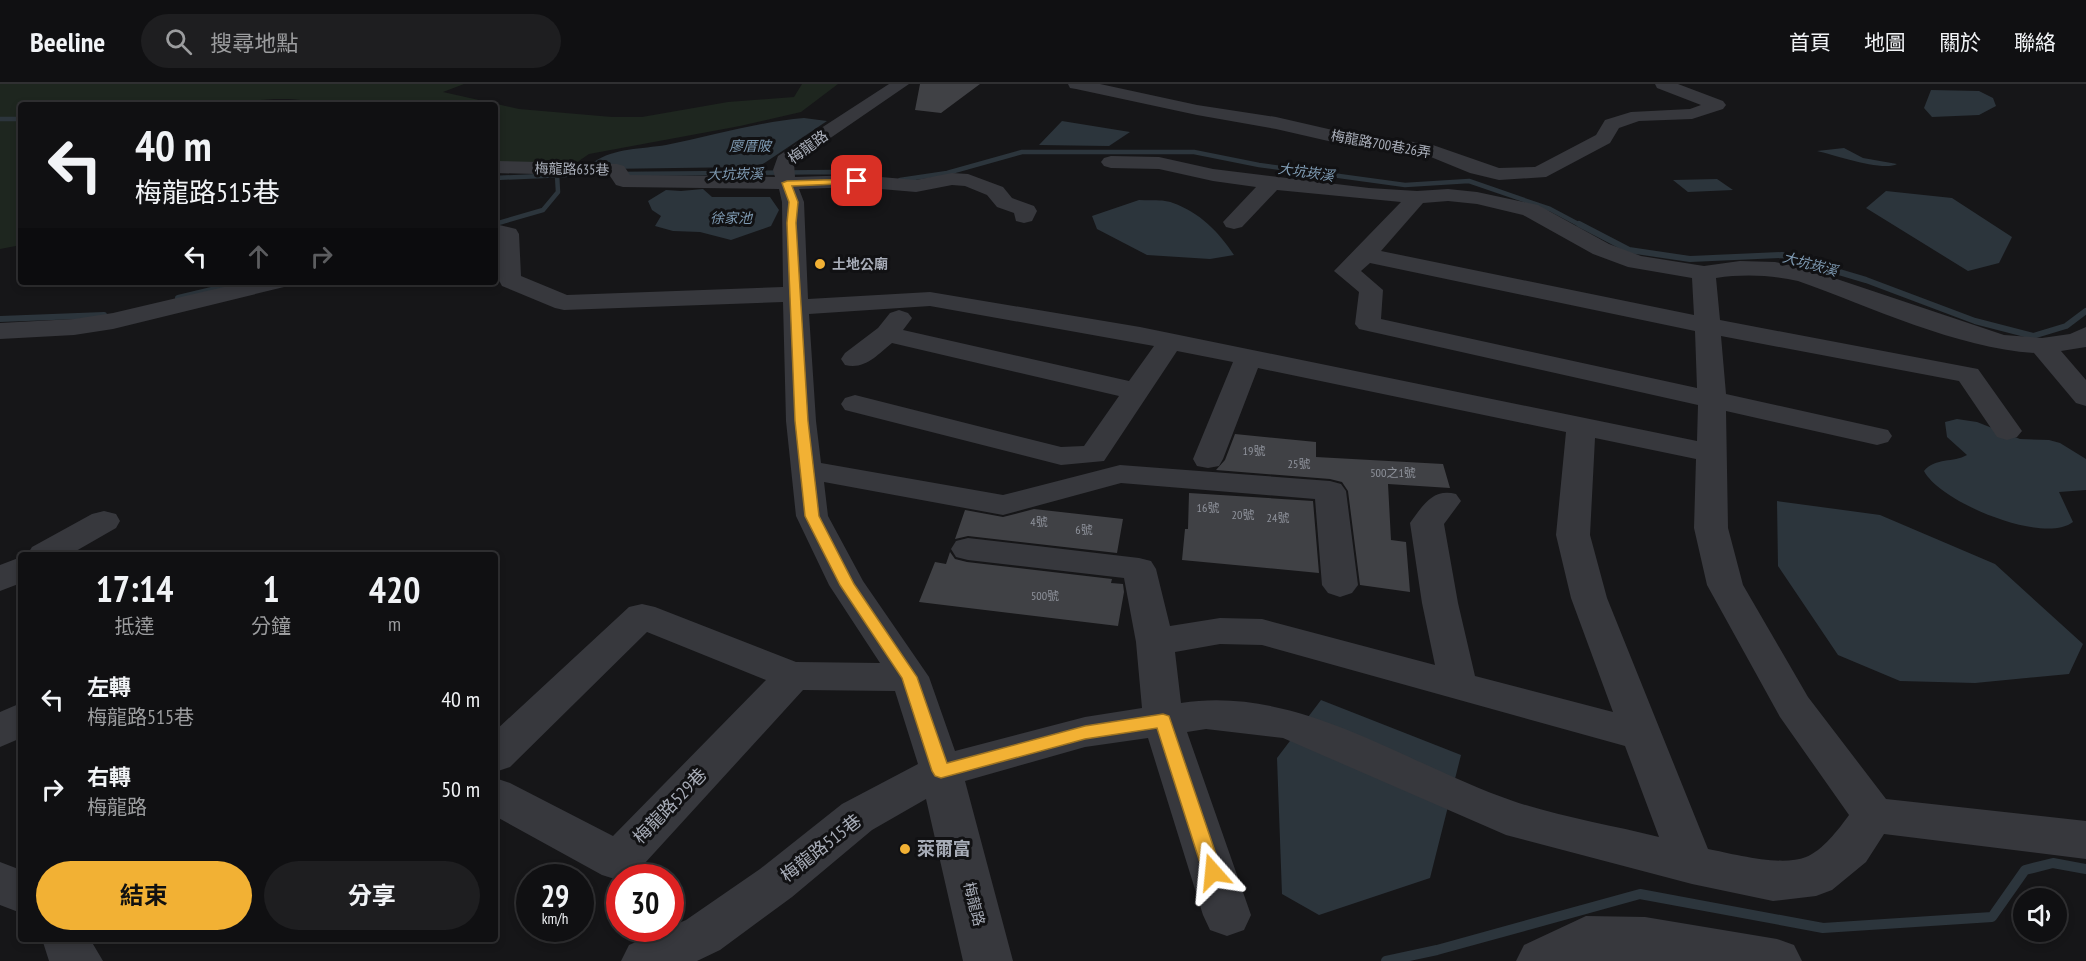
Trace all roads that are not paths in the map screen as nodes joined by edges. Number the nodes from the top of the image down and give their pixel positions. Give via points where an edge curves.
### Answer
1 (901, 84) edge
2 (1076, 84) edge
3 (1663, 84) edge
4 (1111, 162) dead end
5 (498, 167) edge
6 (785, 177) junction
7 (1272, 183) junction
8 (1417, 197) junction
9 (1024, 216) dead end
10 (1234, 222) dead end
11 (498, 232) edge
12 (1365, 255) junction
13 (1704, 273) junction
14 (263, 285) edge
15 (796, 300) junction
16 (914, 300) junction
17 (1709, 326) junction
18 (0, 331) edge
19 (887, 334) junction
20 (2086, 336) edge
21 (1170, 341) junction
22 (2042, 346) junction
23 (1249, 357) junction
24 (855, 359) dead end
25 (1135, 392) junction
26 (1712, 401) junction
27 (855, 404) dead end
28 (2085, 408) edge
29 (1581, 428) junction
30 (2007, 431) dead end
31 (1877, 436) dead end
32 (1711, 453) junction
33 (1208, 459) dead end
34 (807, 470) junction
35 (1444, 501) dead end
36 (104, 522) dead end
37 (968, 549) dead end
38 (49, 552) edge
39 (18, 570) edge
40 (0, 580) edge
41 (1340, 585) dead end
42 (1155, 642) junction
43 (793, 676) junction
44 (909, 677) junction
45 (1458, 684) junction
46 (18, 720) edge
47 (1163, 721) junction
48 (0, 732) edge
49 (1642, 735) junction
50 (498, 753) edge
51 (941, 771) junction
52 (498, 797) edge
53 (1873, 815) junction
54 (2086, 840) edge
55 (1692, 865) junction
56 (0, 882) edge
57 (18, 891) edge
58 (1227, 915) dead end
59 (646, 961) edge
60 (988, 961) edge
61 (1541, 961) edge
62 (1777, 961) edge

1 - 6 street, 梅龍路 via 785,160
2 - 3 street, 梅龍路700巷26弄 via 1350,140 1430,150 1499,174 1539,173 1603,140 1612,124 1637,116 1692,114 1717,105
4 - 7 street via 1159,163
5 - 6 street, 梅龍路635巷 via 620,175
6 - 9 street, 梅龍路635巷 via 916,186 968,180 996,192 1009,207 1026,211
6 - 15 street, 梅龍路 via 794,202
7 - 8 street
7 - 10 street
8 - 12 street
8 - 13 street via 1449,195 1530,210 1618,257
11 - 15 street via 508,234 507,273 511,281 564,303
12 - 17 street
12 - 26 street via 1346,272 1371,290 1368,324
13 - 17 street
13 - 22 street via 1740,268 1804,275 1964,332 2002,343
14 - 18 street via 113,321
15 - 16 street
15 - 34 street, 梅龍路
16 - 19 street
16 - 21 street via 930,298
17 - 26 street
17 - 30 street via 1968,375
19 - 24 street
19 - 25 street
20 - 22 street
21 - 23 street
21 - 25 street
22 - 28 street
23 - 29 street
23 - 33 street
25 - 27 street via 1093,455 1061,456
26 - 31 street
26 - 32 street
29 - 32 street
29 - 49 street via 1573,535 1589,598
32 - 53 street via 1712,528 1725,585 1794,707
34 - 41 street via 1003,505 1120,474 1330,491
34 - 44 street, 梅龍路 via 812,516 847,585
35 - 45 street via 1427,523
36 - 38 street
37 - 42 street via 1138,569
39 - 40 street
42 - 45 street via 1220,631 1262,632
42 - 47 street
43 - 44 street
43 - 50 street via 642,616
43 - 52 street, 梅龍路529巷 via 618,861
44 - 51 street, 梅龍路
45 - 49 street
46 - 48 street
47 - 51 street, 梅龍路515巷 via 1085,732
47 - 55 street, 梅龍路515巷 via 1206,714 1289,723 1506,817
47 - 58 street
49 - 55 street
51 - 59 street, 梅龍路515巷 via 857,817 776,883 703,935
51 - 60 street, 梅龍路
53 - 54 street
53 - 55 street, 梅龍路515巷 via 1850,849 1816,876 1773,881
56 - 57 street
61 - 62 street via 1586,938 1645,939

